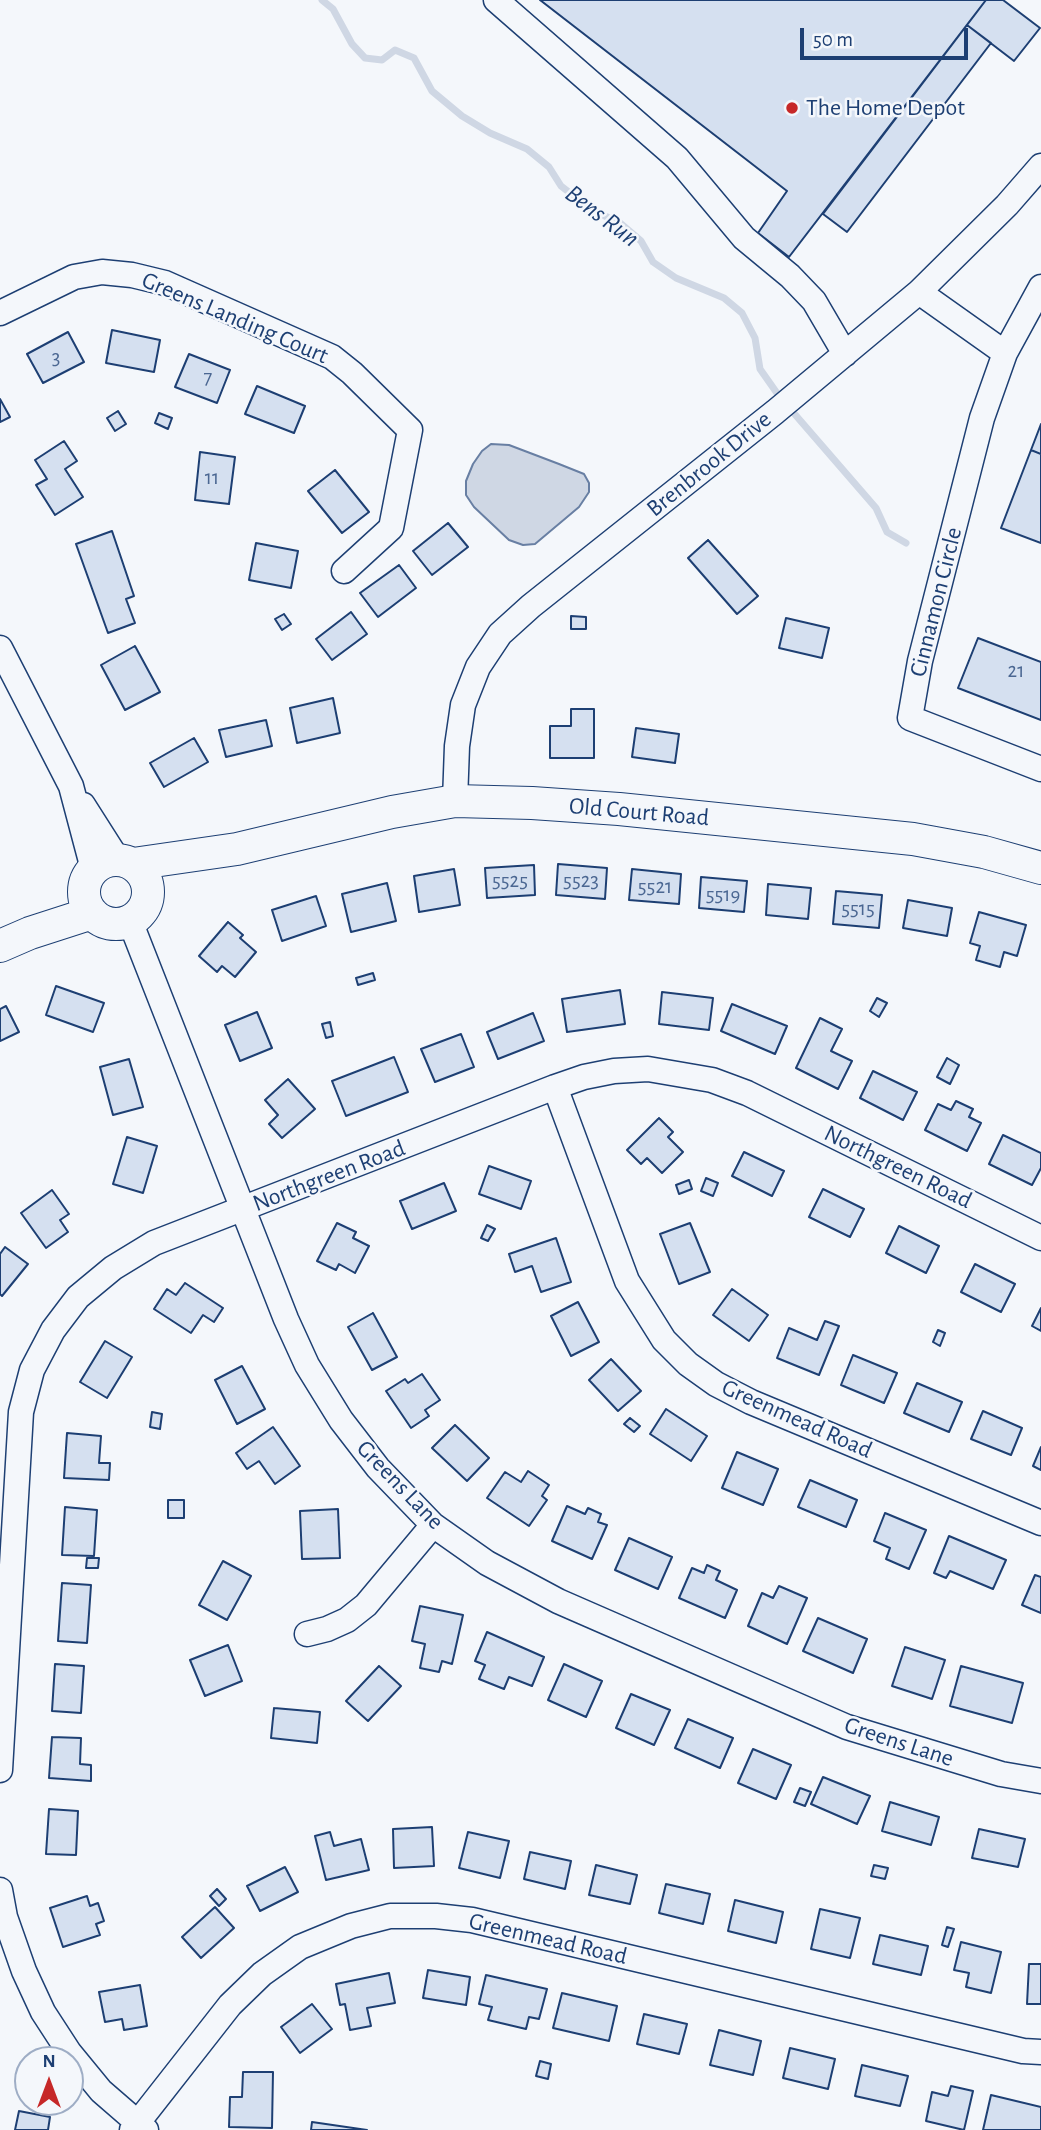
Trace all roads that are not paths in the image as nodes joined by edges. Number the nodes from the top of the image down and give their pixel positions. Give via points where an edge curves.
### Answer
1 (496, 0) edge
2 (1041, 166) edge
3 (1041, 287) edge
4 (919, 292) junction
5 (0, 313) edge
6 (1005, 353) junction
7 (845, 354) junction
8 (344, 571) dead end
9 (0, 648) edge
10 (1041, 769) edge
11 (455, 801) junction
12 (1041, 868) edge
13 (111, 880) junction
14 (130, 921) joint
15 (0, 946) edge
16 (555, 1087) junction
17 (244, 1209) junction
18 (1041, 1238) edge
19 (1041, 1523) edge
20 (433, 1525) junction
21 (307, 1634) dead end
22 (0, 1770) edge
23 (1041, 1781) edge
24 (0, 1890) edge
25 (1041, 2052) edge
26 (138, 2128) edge

1 - 7 street via 677,158 744,238 814,302
2 - 4 street, Brenbrook Drive
3 - 6 street, Cinnamon Circle
4 - 6 street
4 - 7 street, Brenbrook Drive
5 - 8 street, Greens Landing Court via 74,277 102,272 132,275 165,283 332,357 410,430 391,528
6 - 10 street, Cinnamon Circle via 982,418 920,661 911,718
7 - 11 street, Brenbrook Drive via 500,634 478,667 463,705
9 - 13 street via 71,786
11 - 12 main road, Old Court Road via 619,809 899,837
11 - 13 main road, Old Court Road
13 - 14 main road via 110,923
13 - 15 main road, Old Court Road via 30,933
14 - 17 street, Greens Lane
16 - 17 street, Northgreen Road
16 - 18 street, Northgreen Road via 584,1077 648,1069 712,1080
16 - 19 street, Greenmead Road via 628,1280 664,1340 688,1364 751,1402
17 - 20 street, Greens Lane via 307,1365 356,1440
17 - 22 street, Northgreen Road via 154,1243 113,1268 78,1297 53,1330 32,1370 21,1412
20 - 21 street via 366,1605 347,1620
20 - 23 street, Greens Lane via 487,1563 558,1601 848,1727 1001,1774
24 - 26 street via 24,1971 43,2012 69,2052
25 - 26 street, Greenmead Road via 472,1920 390,1916 300,1947 262,1974 230,2005

